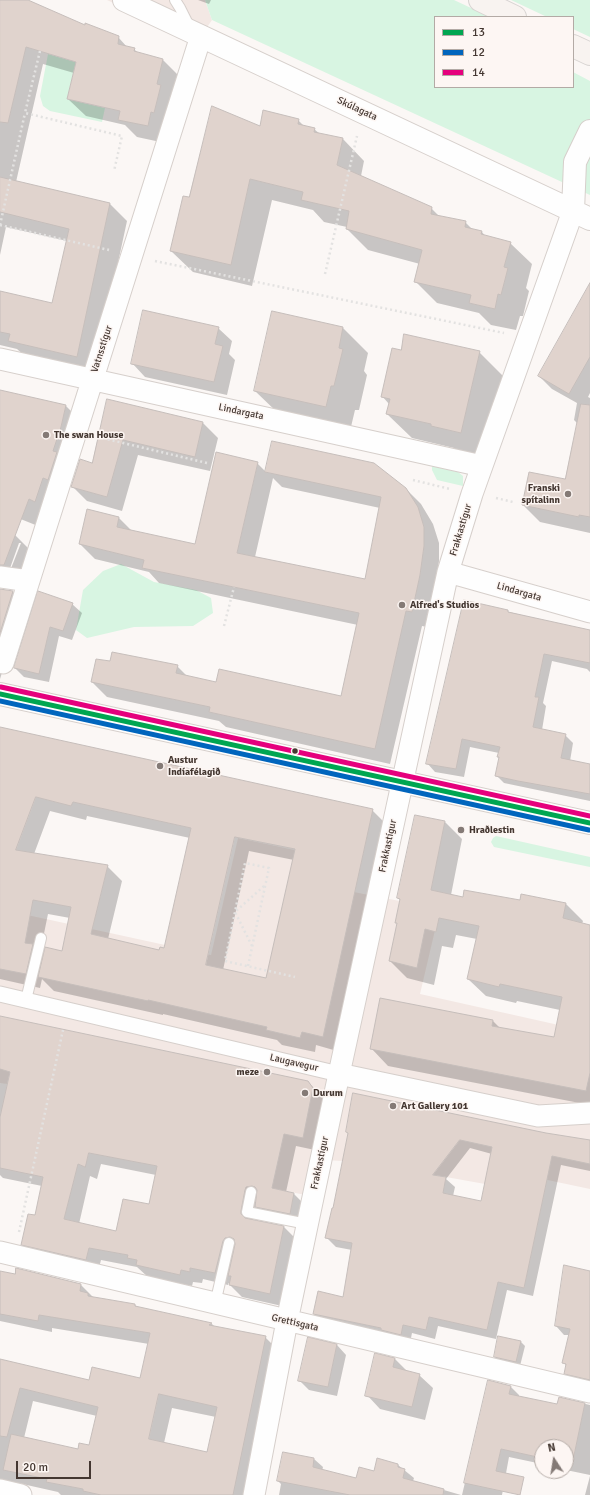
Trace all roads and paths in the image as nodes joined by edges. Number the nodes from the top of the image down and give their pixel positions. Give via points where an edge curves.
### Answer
1 (124, 0) edge
2 (175, 0) edge
3 (480, 0) edge
4 (513, 16) edge
5 (196, 34) junction
6 (574, 46) edge
7 (40, 52) dead end
8 (590, 54) edge
9 (26, 113) junction
10 (590, 131) edge
11 (352, 156) dead end
12 (114, 171) dead end
13 (590, 197) edge
14 (582, 215) edge
15 (0, 225) edge
16 (102, 248) dead end
17 (150, 260) dead end
18 (325, 274) dead end
19 (495, 331) dead end
20 (0, 359) edge
21 (92, 380) junction
22 (76, 432) junction
23 (207, 462) dead end
24 (482, 466) junction
25 (500, 499) dead end
26 (513, 502) dead end
27 (448, 572) junction
28 (0, 577) edge
29 (29, 581) junction
30 (234, 587) dead end
31 (590, 612) edge
32 (224, 626) dead end
33 (3, 662) dead end
34 (0, 694) edge
35 (402, 782) junction
36 (590, 823) edge
37 (265, 886) junction
38 (235, 912) junction
39 (40, 938) dead end
40 (252, 947) junction
41 (248, 966) junction
42 (295, 976) dead end
43 (0, 994) edge
44 (26, 1000) junction
45 (67, 1010) junction
46 (338, 1074) junction
47 (590, 1113) edge
48 (251, 1192) dead end
49 (307, 1224) junction
50 (229, 1243) dead end
51 (7, 1253) edge
52 (215, 1304) junction
53 (287, 1321) junction
54 (590, 1392) edge
55 (0, 1490) edge
56 (20, 1495) edge
57 (254, 1495) edge

1 - 5 street, Skúlagata
2 - 5 lane
3 - 4 main road
5 - 14 street, Skúlagata
5 - 21 street, Vatnsstígur
6 - 8 main road
7 - 9 path
9 - 12 path via 122,136
9 - 15 path
10 - 14 street, Frakkastígur via 575,162
11 - 18 path
13 - 14 street
14 - 24 street, Frakkastígur
15 - 16 path
17 - 19 path
20 - 21 street, Lindargata
21 - 22 street, Vatnsstígur
21 - 24 street, Lindargata
22 - 23 path
22 - 29 street, Vatnsstígur
24 - 27 street, Frakkastígur
25 - 26 path
27 - 31 street, Lindargata
27 - 35 street, Frakkastígur
28 - 29 street
29 - 33 street, Vatnsstígur
30 - 32 path
34 - 35 street
35 - 36 street
35 - 46 street, Frakkastígur
37 - 38 path
37 - 38 path via 269,868 245,863
37 - 40 path
38 - 40 path
38 - 41 path via 224,962
39 - 44 lane
40 - 41 path
41 - 42 path
43 - 44 street, Laugavegur
44 - 45 street, Laugavegur
45 - 46 street, Laugavegur
45 - 51 path
46 - 47 street, Laugavegur via 538,1116
46 - 49 street, Frakkastígur
48 - 49 lane via 247,1212
49 - 53 street, Frakkastígur
50 - 52 lane
51 - 52 street, Grettisgata
52 - 53 street, Grettisgata
53 - 54 street, Grettisgata
53 - 57 street, Frakkastígur
55 - 56 street

